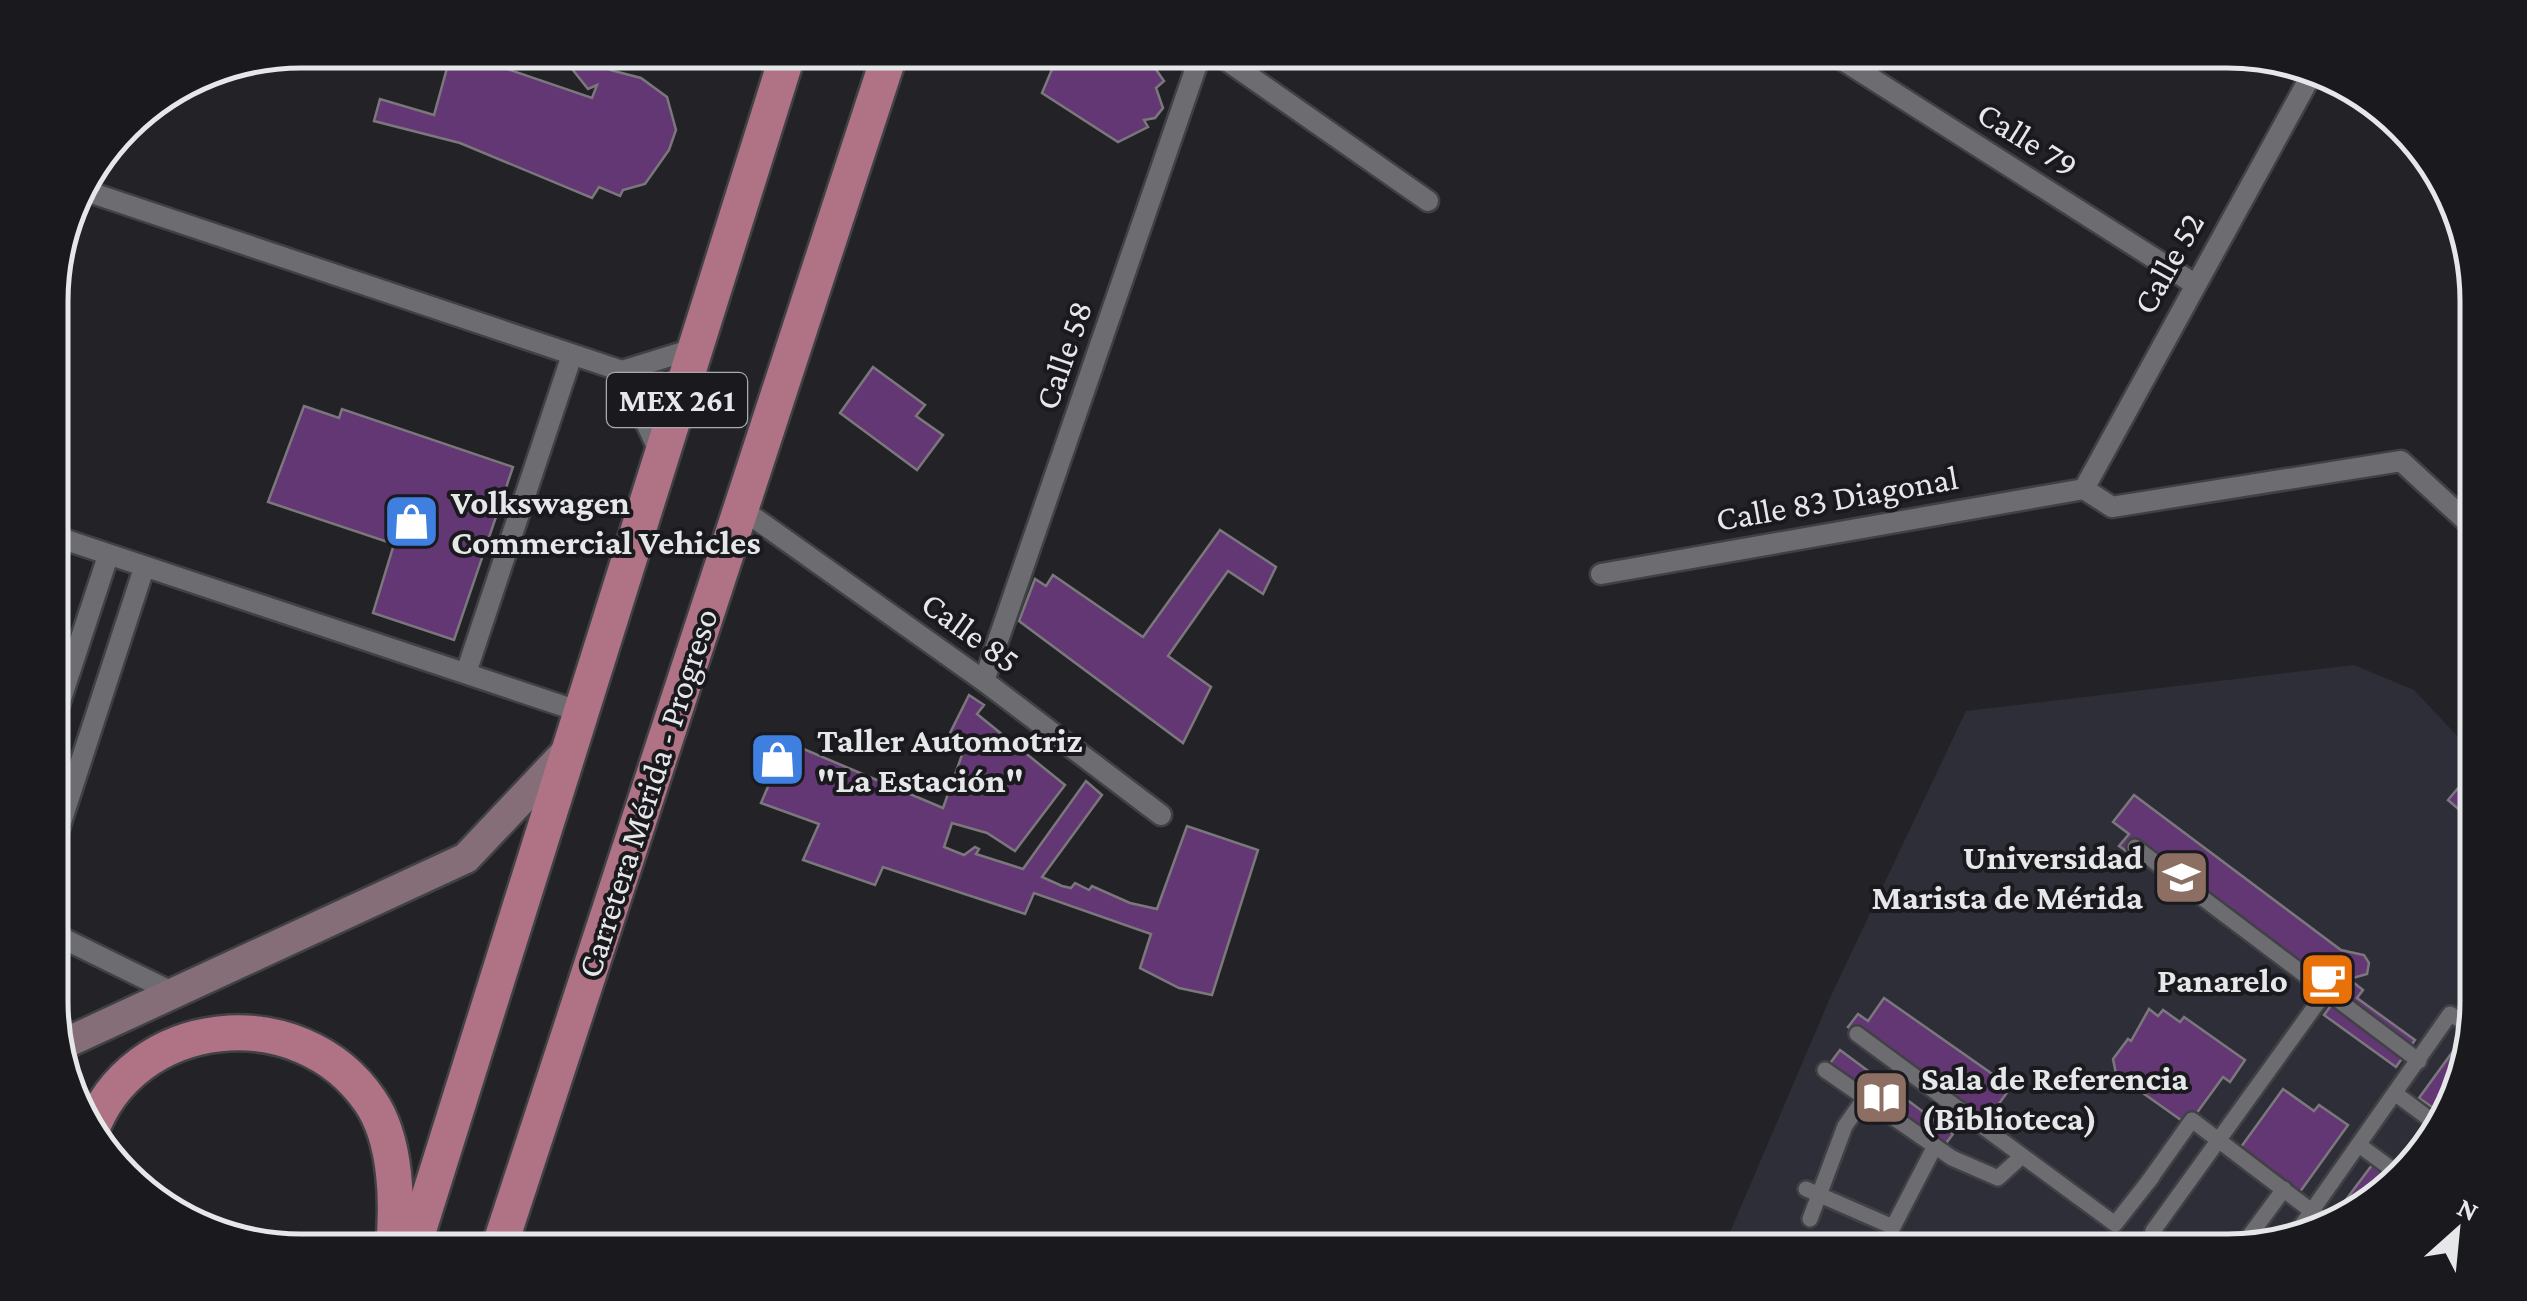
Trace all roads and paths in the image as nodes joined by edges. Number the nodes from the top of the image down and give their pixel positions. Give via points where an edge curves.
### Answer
1 (783, 68) edge
2 (885, 68) edge
3 (1196, 68) edge
4 (1238, 68) edge
5 (1855, 68) edge
6 (2307, 82) edge
7 (94, 194) edge
8 (1428, 201) dead end
9 (2194, 283) junction
10 (693, 349) junction
11 (572, 356) junction
12 (622, 371) junction
13 (660, 453) junction
14 (2084, 489) junction
15 (739, 507) junction
16 (2460, 515) edge
17 (68, 541) edge
18 (108, 556) junction
19 (144, 568) junction
20 (1601, 574) dead end
21 (466, 673) junction
22 (68, 677) edge
23 (984, 680) junction
24 (581, 712) junction
25 (568, 750) junction
26 (68, 801) edge
27 (1160, 815) dead end
28 (2135, 847) dead end
29 (68, 941) edge
30 (2326, 991) junction
31 (176, 994) junction
32 (2459, 1019) edge
33 (1857, 1034) dead end
34 (71, 1042) edge
35 (2419, 1062) junction
36 (1825, 1070) dead end
37 (2396, 1094) junction
38 (1864, 1099) junction
39 (100, 1118) edge
40 (2427, 1118) edge
41 (2218, 1140) junction
42 (2360, 1145) junction
43 (1935, 1146) junction
44 (531, 1154) junction
45 (2022, 1156) junction
46 (2389, 1167) edge
47 (1806, 1188) dead end
48 (2284, 1189) junction
49 (2312, 1210) junction
50 (2317, 1214) edge
51 (1810, 1219) dead end
52 (2306, 1219) edge
53 (2153, 1231) dead end
54 (2253, 1232) edge
55 (392, 1234) edge
56 (417, 1234) edge
57 (504, 1234) edge
58 (519, 1234) edge

1 - 10 highway, MEX 261
2 - 15 highway, Carretera Mérida - Progreso / MEX 261
3 - 23 street, Calle 58
4 - 8 street
5 - 9 street, Calle 79
6 - 9 street, Calle 52
7 - 11 street
9 - 14 street, Calle 52
10 - 12 street
10 - 13 highway, MEX 261
11 - 12 street
11 - 21 street
12 - 13 street
13 - 24 highway, MEX 261
14 - 16 street via 2112,508 2402,461
14 - 20 street, Calle 83 Diagonal
15 - 23 street, Calle 85
15 - 44 highway, Carretera Mérida - Progreso / MEX 261
17 - 18 street
18 - 19 street
18 - 22 street
19 - 21 street
19 - 26 street
21 - 24 street
23 - 27 street, Calle 85
24 - 25 highway, MEX 261
25 - 31 main road via 466,858
25 - 56 highway, MEX 261
28 - 30 street
29 - 31 street
30 - 35 street
30 - 41 street
31 - 34 main road
32 - 35 street via 2450,1014
33 - 45 street
35 - 37 street
36 - 38 street
37 - 40 street
37 - 42 street
38 - 43 street
38 - 51 street via 1846,1126
39 - 55 highway via 122,1081 162,1048 222,1032 302,1044 350,1076 380,1120 393,1177
41 - 45 street via 2192,1120 2115,1224
41 - 48 street
41 - 53 street
42 - 46 street
42 - 49 street
43 - 45 street via 1998,1178
43 - 47 street via 1892,1226
44 - 57 highway, Carretera Mérida - Progreso / MEX 261
44 - 58 main road
48 - 49 street
48 - 54 street
49 - 50 street
49 - 52 street

